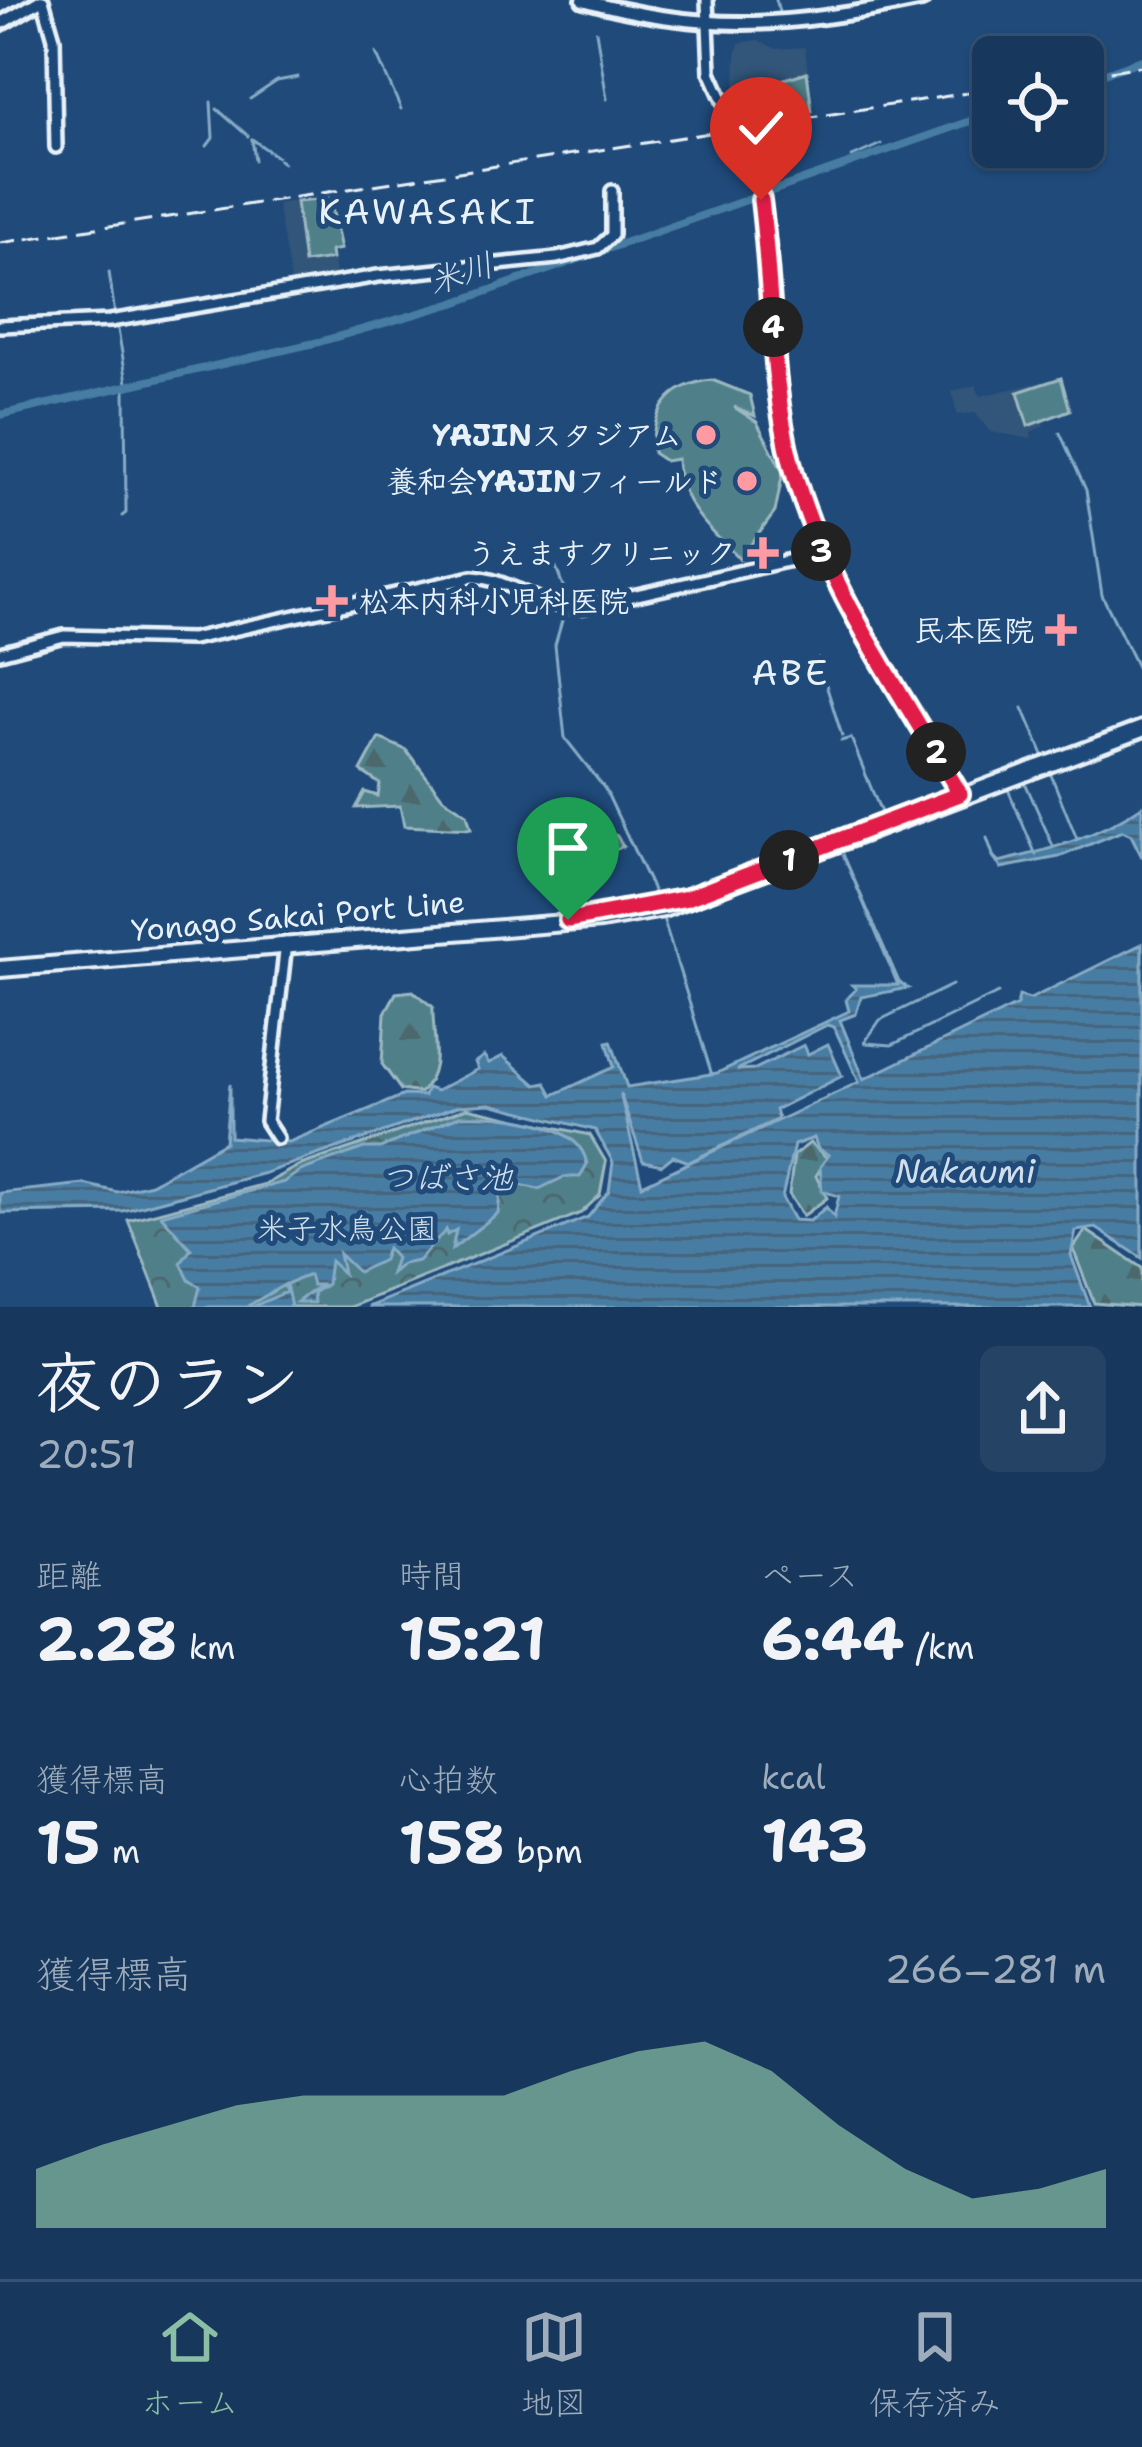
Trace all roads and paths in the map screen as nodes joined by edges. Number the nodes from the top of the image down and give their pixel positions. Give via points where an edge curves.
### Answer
1 (42, 0) edge
2 (583, 0) edge
3 (596, 0) edge
4 (707, 0) edge
5 (902, 0) edge
6 (922, 0) edge
7 (0, 24) edge
8 (709, 24) junction
9 (56, 147) dead end
10 (612, 191) dead end
11 (0, 326) edge
12 (822, 553) junction
13 (0, 653) edge
14 (1142, 728) edge
15 (961, 796) junction
16 (286, 944) junction
17 (0, 967) edge
18 (277, 1138) dead end

1 - 7 main road
1 - 9 street via 54,38
2 - 8 main road
3 - 8 main road
4 - 8 street
5 - 8 main road via 802,19
6 - 8 main road via 808,22
8 - 12 street via 713,87 753,156 788,447
10 - 11 street via 612,235 572,256 378,276 110,321
12 - 13 street via 584,607 548,605 472,577 192,639 64,636
12 - 15 street
14 - 15 main road, Yonago Sakai Port Line
15 - 16 main road, Yonago Sakai Port Line via 663,909
15 - 17 main road, Yonago Sakai Port Line via 711,890 621,913
16 - 17 main road, Yonago Sakai Port Line
16 - 18 street via 266,1121

